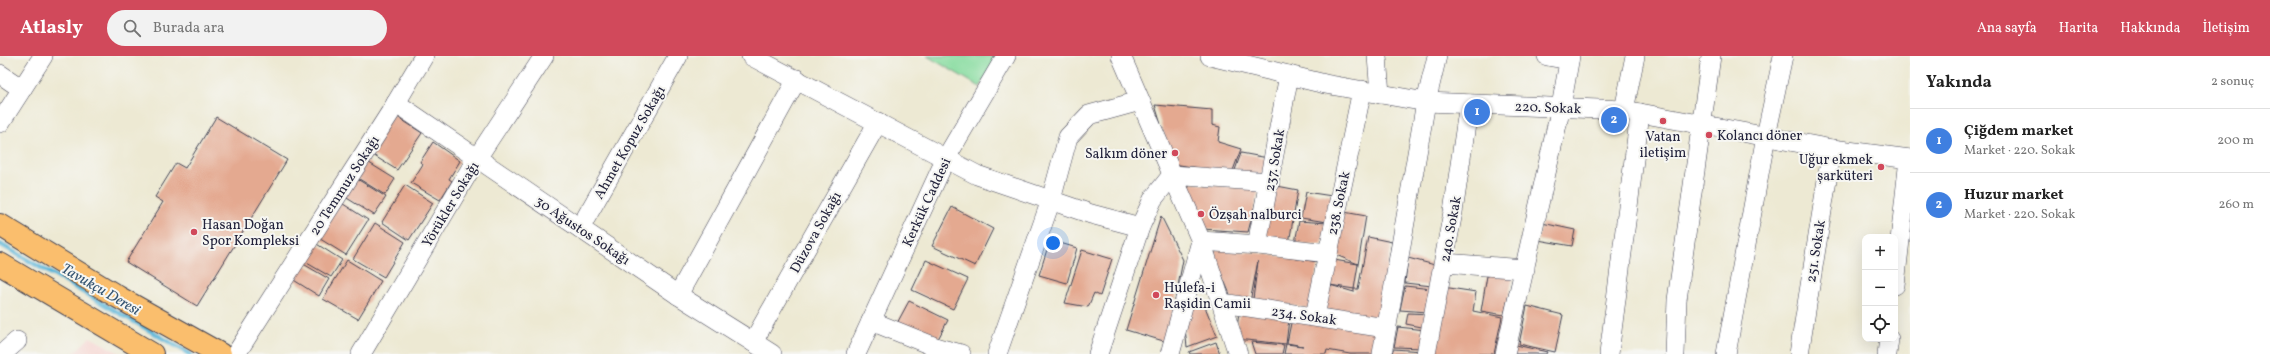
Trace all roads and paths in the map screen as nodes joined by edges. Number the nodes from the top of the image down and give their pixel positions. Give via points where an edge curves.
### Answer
1 (43, 56) edge
2 (424, 56) edge
3 (544, 56) edge
4 (678, 56) edge
5 (751, 56) edge
6 (1006, 56) edge
7 (1121, 56) edge
8 (1210, 56) edge
9 (1378, 56) edge
10 (1437, 56) edge
11 (1547, 56) edge
12 (1635, 56) edge
13 (1711, 56) edge
14 (1784, 56) edge
15 (1570, 58) edge
16 (776, 62) edge
17 (0, 74) edge
18 (1289, 75) junction
19 (797, 79) junction
20 (22, 89) junction
21 (1371, 92) junction
22 (1140, 101) junction
23 (1426, 102) junction
24 (396, 103) junction
25 (1469, 104) junction
26 (1561, 108) junction
27 (1632, 111) junction
28 (878, 122) junction
29 (0, 123) edge
30 (1701, 124) junction
31 (1766, 136) junction
32 (1832, 148) junction
33 (477, 158) junction
34 (946, 158) junction
35 (1910, 159) edge
36 (1172, 175) junction
37 (1270, 182) junction
38 (1051, 200) junction
39 (0, 225) edge
40 (1140, 227) junction
41 (580, 228) junction
42 (1201, 241) junction
43 (1259, 245) junction
44 (1328, 253) junction
45 (1444, 263) junction
46 (0, 264) edge
47 (1525, 269) junction
48 (1897, 270) edge
49 (678, 295) junction
50 (1222, 304) junction
51 (1315, 316) junction
52 (871, 321) junction
53 (1386, 328) junction
54 (17, 341) dead end
55 (753, 342) junction
56 (1889, 342) edge
57 (2, 354) edge
58 (152, 354) edge
59 (220, 354) edge
60 (236, 354) edge
61 (361, 354) edge
62 (772, 354) edge
63 (856, 354) edge
64 (961, 354) edge
65 (997, 354) edge
66 (1098, 354) edge
67 (1170, 354) edge
68 (1238, 354) edge
69 (1382, 354) edge
70 (1426, 354) edge
71 (1505, 354) edge
72 (1609, 354) edge
73 (1675, 354) edge
74 (1726, 354) edge
75 (1799, 354) edge
76 (1887, 354) edge

1 - 20 street
2 - 24 street, 20 Temmuz Sokağı
3 - 33 street, Yörükler Sokağı
4 - 41 street, Ahmet Kopuz Sokağı
5 - 16 street
6 - 34 street, Kerkük Caddesi
7 - 22 street
8 - 18 street, 220. Sokak
9 - 21 street, 238. Sokak
10 - 23 street
11 - 15 street
12 - 27 street
13 - 30 street
14 - 31 street
15 - 26 street
16 - 19 street
17 - 20 street
18 - 21 street, 220. Sokak
18 - 37 street, 237. Sokak
19 - 28 street
19 - 49 street
20 - 29 street
21 - 23 street, 220. Sokak
21 - 44 street, 238. Sokak
22 - 36 street
22 - 38 street via 1089,115 1068,137
23 - 25 street, 220. Sokak
23 - 53 street
24 - 33 street, 30 Ağustos Sokağı
24 - 60 street, 20 Temmuz Sokağı
25 - 26 street, 220. Sokak
25 - 45 street, 240. Sokak
26 - 27 street, 220. Sokak
26 - 47 street
27 - 30 street, 220. Sokak
27 - 72 street
28 - 34 street
28 - 55 street, Düzova Sokağı
30 - 31 street, 220. Sokak
30 - 73 street via 1677,300
31 - 32 street, 220. Sokak
31 - 74 street
32 - 35 street, 220. Sokak
32 - 75 street, 251. Sokak
33 - 41 street, 30 Ağustos Sokağı
33 - 61 street, Yörükler Sokağı
34 - 38 street via 977,175
34 - 52 street, Kerkük Caddesi
35 - 48 street
36 - 37 street
36 - 40 street via 1153,199
36 - 42 street
37 - 43 street, 237. Sokak
38 - 40 street
38 - 65 street
39 - 59 main road via 118,297
40 - 66 street
41 - 49 street, 30 Ağustos Sokağı
42 - 43 street
42 - 50 street
42 - 67 street
43 - 44 street
44 - 51 street, 238. Sokak
45 - 47 street
45 - 70 street, 240. Sokak
46 - 58 main road
47 - 71 street
49 - 55 street, 30 Ağustos Sokağı
50 - 51 street, 234. Sokak
50 - 68 street
51 - 53 street, 234. Sokak
52 - 63 street, Kerkük Caddesi
52 - 64 street via 938,348
53 - 69 street
54 - 57 street
55 - 62 street, 30 Ağustos Sokağı
56 - 76 street

